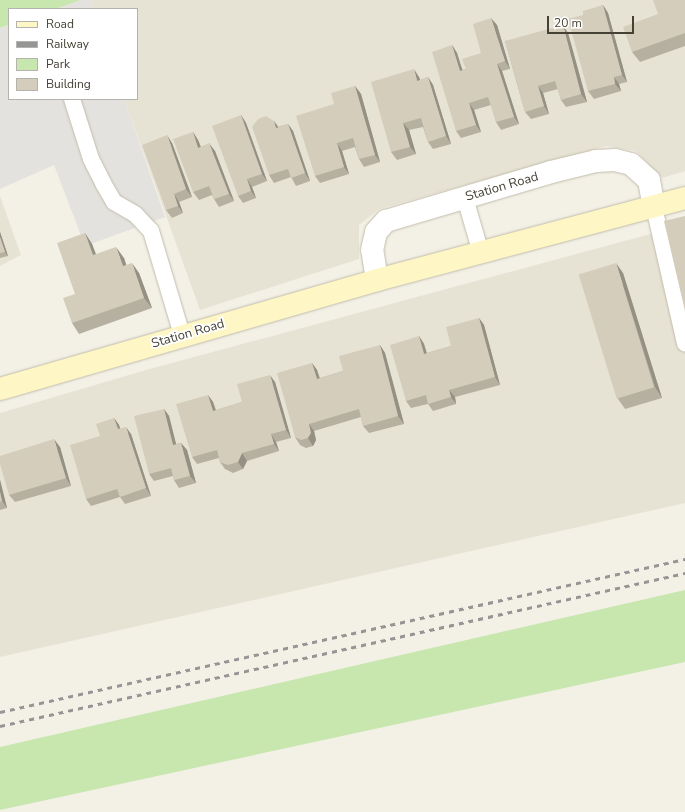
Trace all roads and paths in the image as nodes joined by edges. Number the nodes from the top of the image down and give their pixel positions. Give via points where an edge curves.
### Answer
1 (72, 100) edge
2 (465, 198) junction
3 (685, 198) edge
4 (654, 207) junction
5 (481, 253) junction
6 (377, 280) junction
7 (182, 335) junction
8 (685, 344) edge
9 (0, 389) edge

1 - 7 lane via 91,160 114,202 135,214 152,231
2 - 4 street, Station Road via 551,172 615,160 631,164 649,180
2 - 5 lane
2 - 6 street, Station Road via 386,221 376,232 372,250
3 - 4 street, Station Road
4 - 5 street, Station Road
4 - 8 lane
5 - 6 street, Station Road
6 - 7 street, Station Road
7 - 9 street, Station Road

